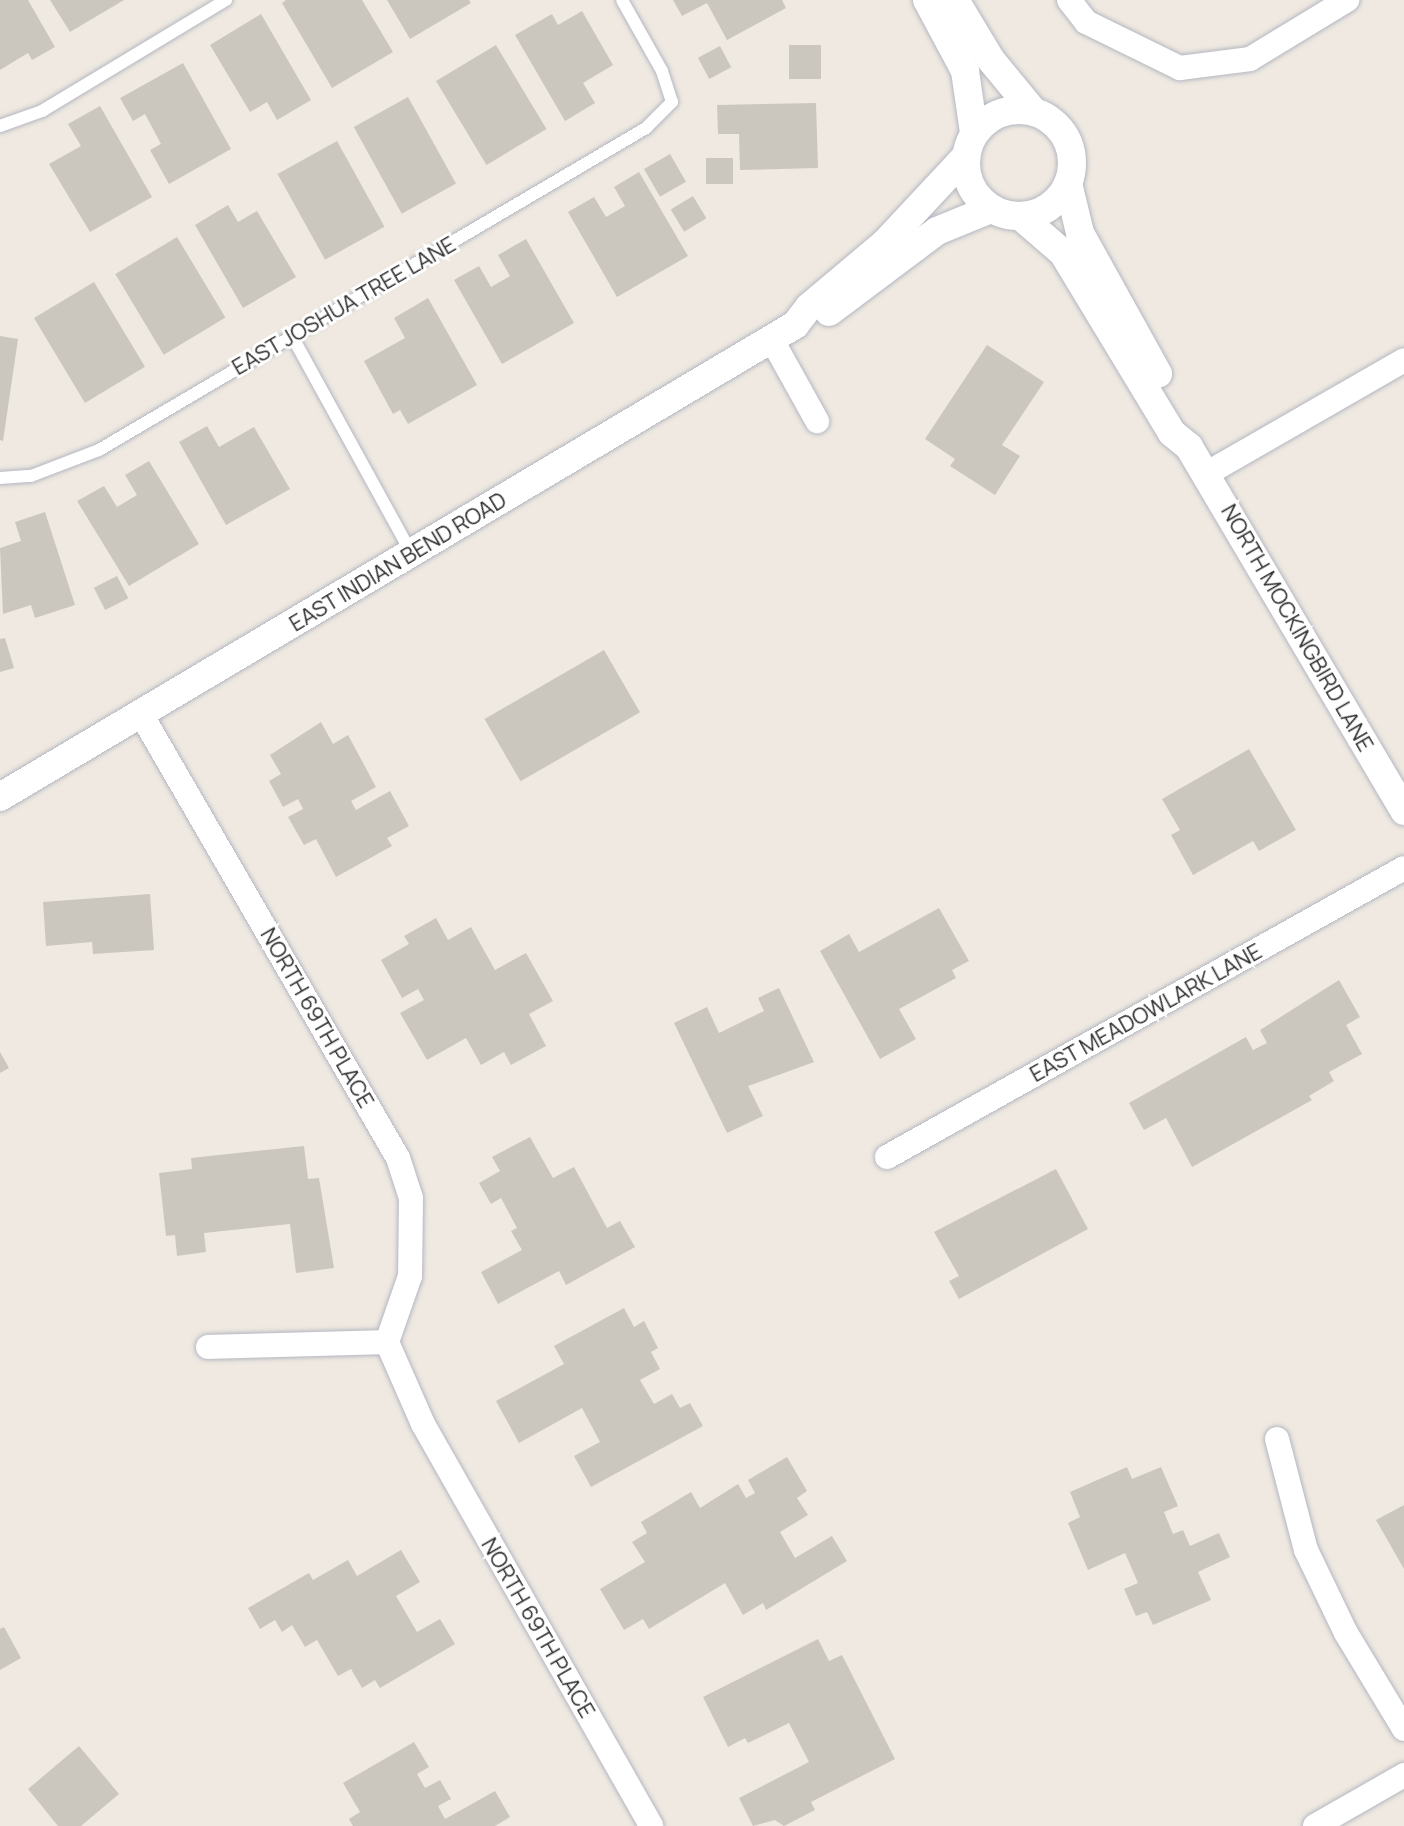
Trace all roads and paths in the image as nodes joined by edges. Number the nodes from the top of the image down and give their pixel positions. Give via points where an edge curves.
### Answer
1 (226, 0) edge
2 (622, 0) edge
3 (927, 0) edge
4 (955, 0) edge
5 (1069, 0) edge
6 (1347, 0) edge
7 (1033, 111) junction
8 (0, 126) edge
9 (970, 144) junction
10 (1068, 183) junction
11 (991, 209) junction
12 (1020, 216) junction
13 (784, 333) junction
14 (292, 336) junction
15 (1404, 360) edge
16 (817, 421) dead end
17 (1189, 447) junction
18 (1206, 474) junction
19 (0, 478) edge
20 (412, 554) junction
21 (141, 714) junction
22 (0, 797) edge
23 (1404, 811) edge
24 (1404, 868) edge
25 (887, 1157) dead end
26 (387, 1342) junction
27 (208, 1347) dead end
28 (1277, 1439) dead end
29 (1404, 1729) edge
30 (1404, 1775) edge
31 (651, 1826) edge
32 (1315, 1826) edge

1 - 8 lane via 42,111
2 - 14 lane, EAST JOSHUA TREE LANE via 662,71 672,102 646,128
3 - 9 street via 965,71
4 - 7 street, NORTH MOCKINGBIRD LANE via 991,60
5 - 6 street via 1086,22 1180,68 1250,59
7 - 9 street via 1007,111
7 - 10 street, NORTH MOCKINGBIRD LANE via 1059,127 1067,141 1072,156
9 - 11 street via 972,188
9 - 13 street, EAST INDIAN BEND ROAD via 885,243
10 - 12 street via 1048,207
10 - 17 street, NORTH MOCKINGBIRD LANE via 1080,233 1187,426
11 - 12 street, NORTH MOCKINGBIRD LANE
11 - 13 street, EAST INDIAN BEND ROAD via 937,231 856,296
12 - 17 street, NORTH MOCKINGBIRD LANE via 1063,253 1172,433
13 - 16 street
13 - 20 street, EAST INDIAN BEND ROAD
14 - 19 lane, EAST JOSHUA TREE LANE via 99,450 31,476
14 - 20 lane
15 - 18 street
17 - 18 street, NORTH MOCKINGBIRD LANE
18 - 23 street, NORTH MOCKINGBIRD LANE
20 - 21 street, EAST INDIAN BEND ROAD
21 - 22 street, EAST INDIAN BEND ROAD
21 - 26 street, NORTH 69TH PLACE via 398,1158 411,1198 410,1276
24 - 25 street, EAST MEADOWLARK LANE
26 - 27 street
26 - 31 street, NORTH 69TH PLACE via 423,1424
28 - 29 street via 1306,1550 1346,1633
30 - 32 street

